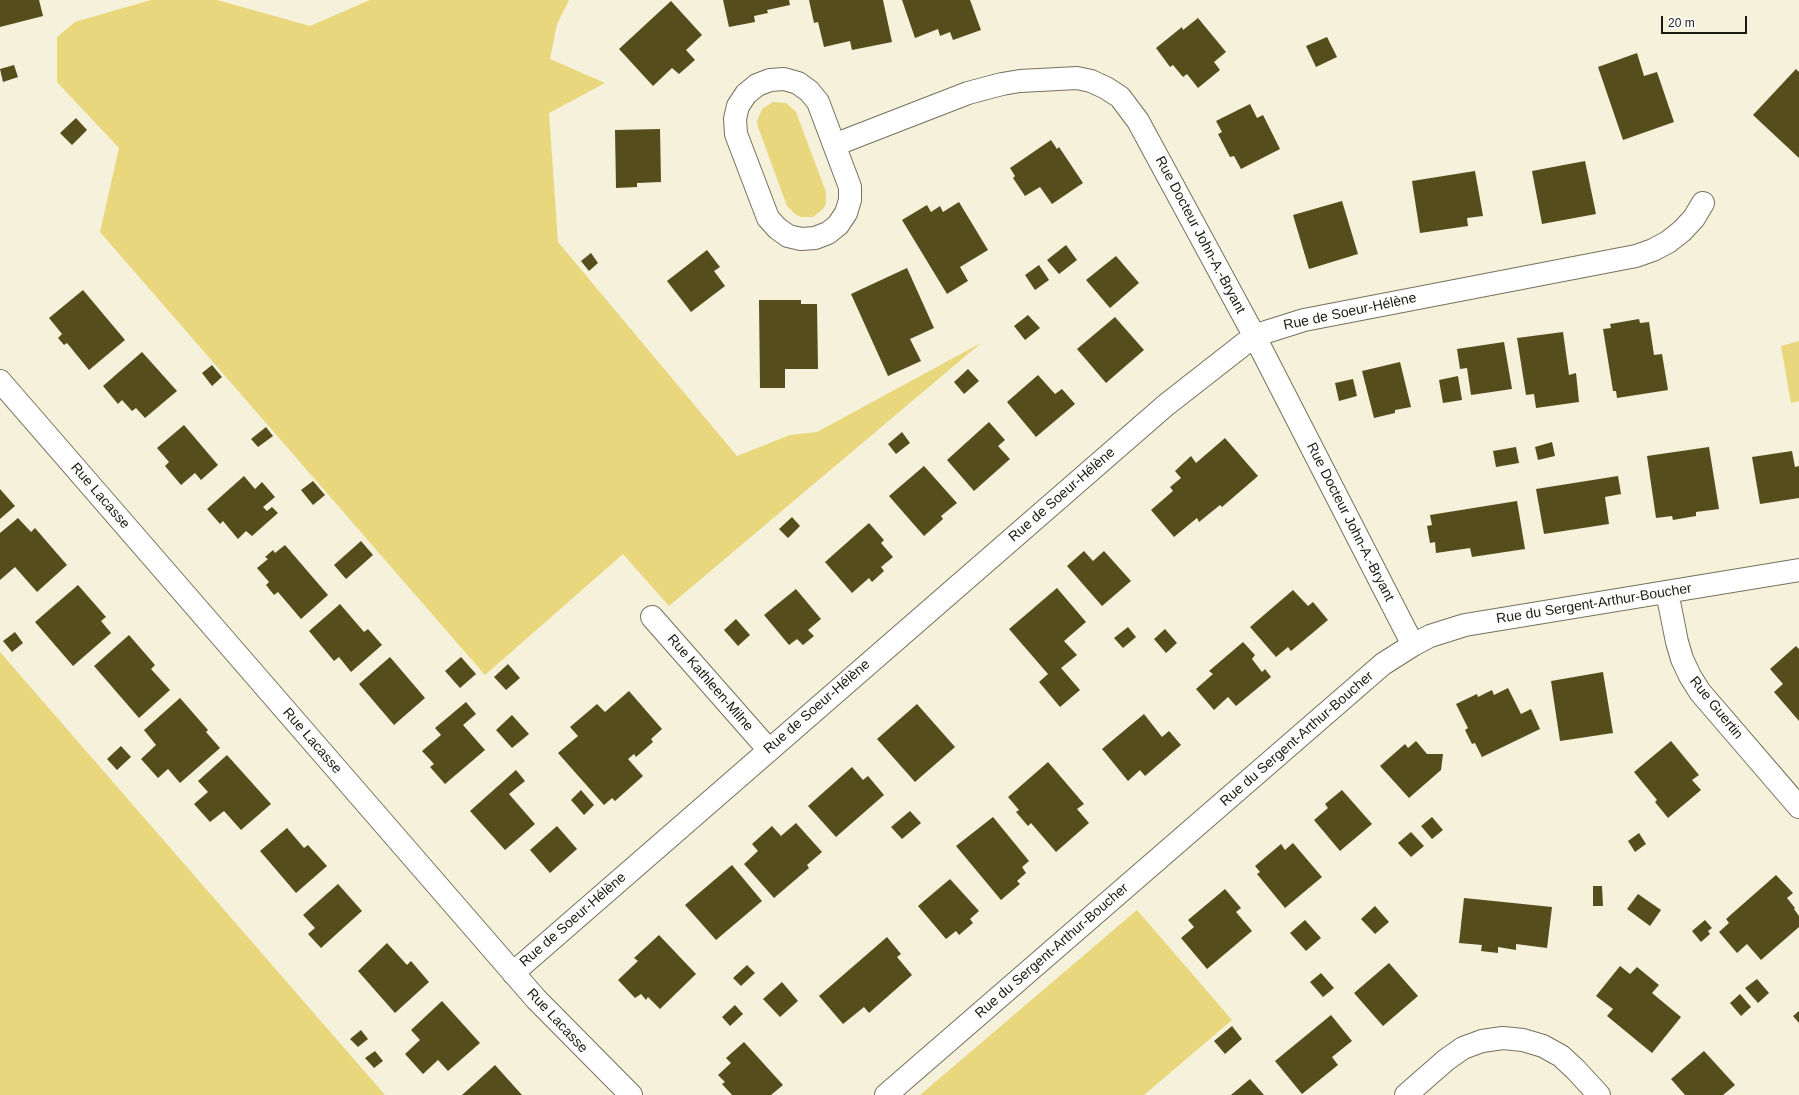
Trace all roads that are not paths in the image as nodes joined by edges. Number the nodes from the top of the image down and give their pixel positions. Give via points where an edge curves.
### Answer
1 (834, 145) junction
2 (1703, 203) dead end
3 (1255, 337) junction
4 (0, 381) edge
5 (1799, 570) edge
6 (1667, 592) junction
7 (652, 617) dead end
8 (1413, 644) junction
9 (769, 750) junction
10 (1799, 807) edge
11 (513, 973) junction
12 (631, 1095) edge
13 (886, 1095) edge
14 (1406, 1095) edge
15 (1599, 1095) edge

1 - 1 street via 818,102 810,91 798,83 784,79 770,80 757,85 746,94 738,106 736,134 768,218 788,236 801,239 815,238 828,233 838,225 846,213 850,187
1 - 3 street, Rue Docteur John-A.-Bryant via 968,93 1002,84 1077,78 1101,85 1120,97 1138,121
2 - 3 street, Rue de Soeur-Hélène via 1682,231 1658,247 1636,256 1304,320
3 - 8 street, Rue Docteur John-A.-Bryant
3 - 9 street, Rue de Soeur-Hélène via 1166,405
4 - 11 street, Rue Lacasse
5 - 6 street, Rue du Sergent-Arthur-Boucher
6 - 8 street, Rue du Sergent-Arthur-Boucher via 1465,625
6 - 10 street, Rue Guertin via 1677,642 1690,676 1700,692
7 - 9 street, Rue Kathleen-Milne
8 - 13 street, Rue du Sergent-Arthur-Boucher via 1377,669
9 - 11 street, Rue de Soeur-Hélène
11 - 12 street, Rue Lacasse
14 - 15 street via 1463,1048 1482,1041 1503,1038 1543,1046 1561,1056

